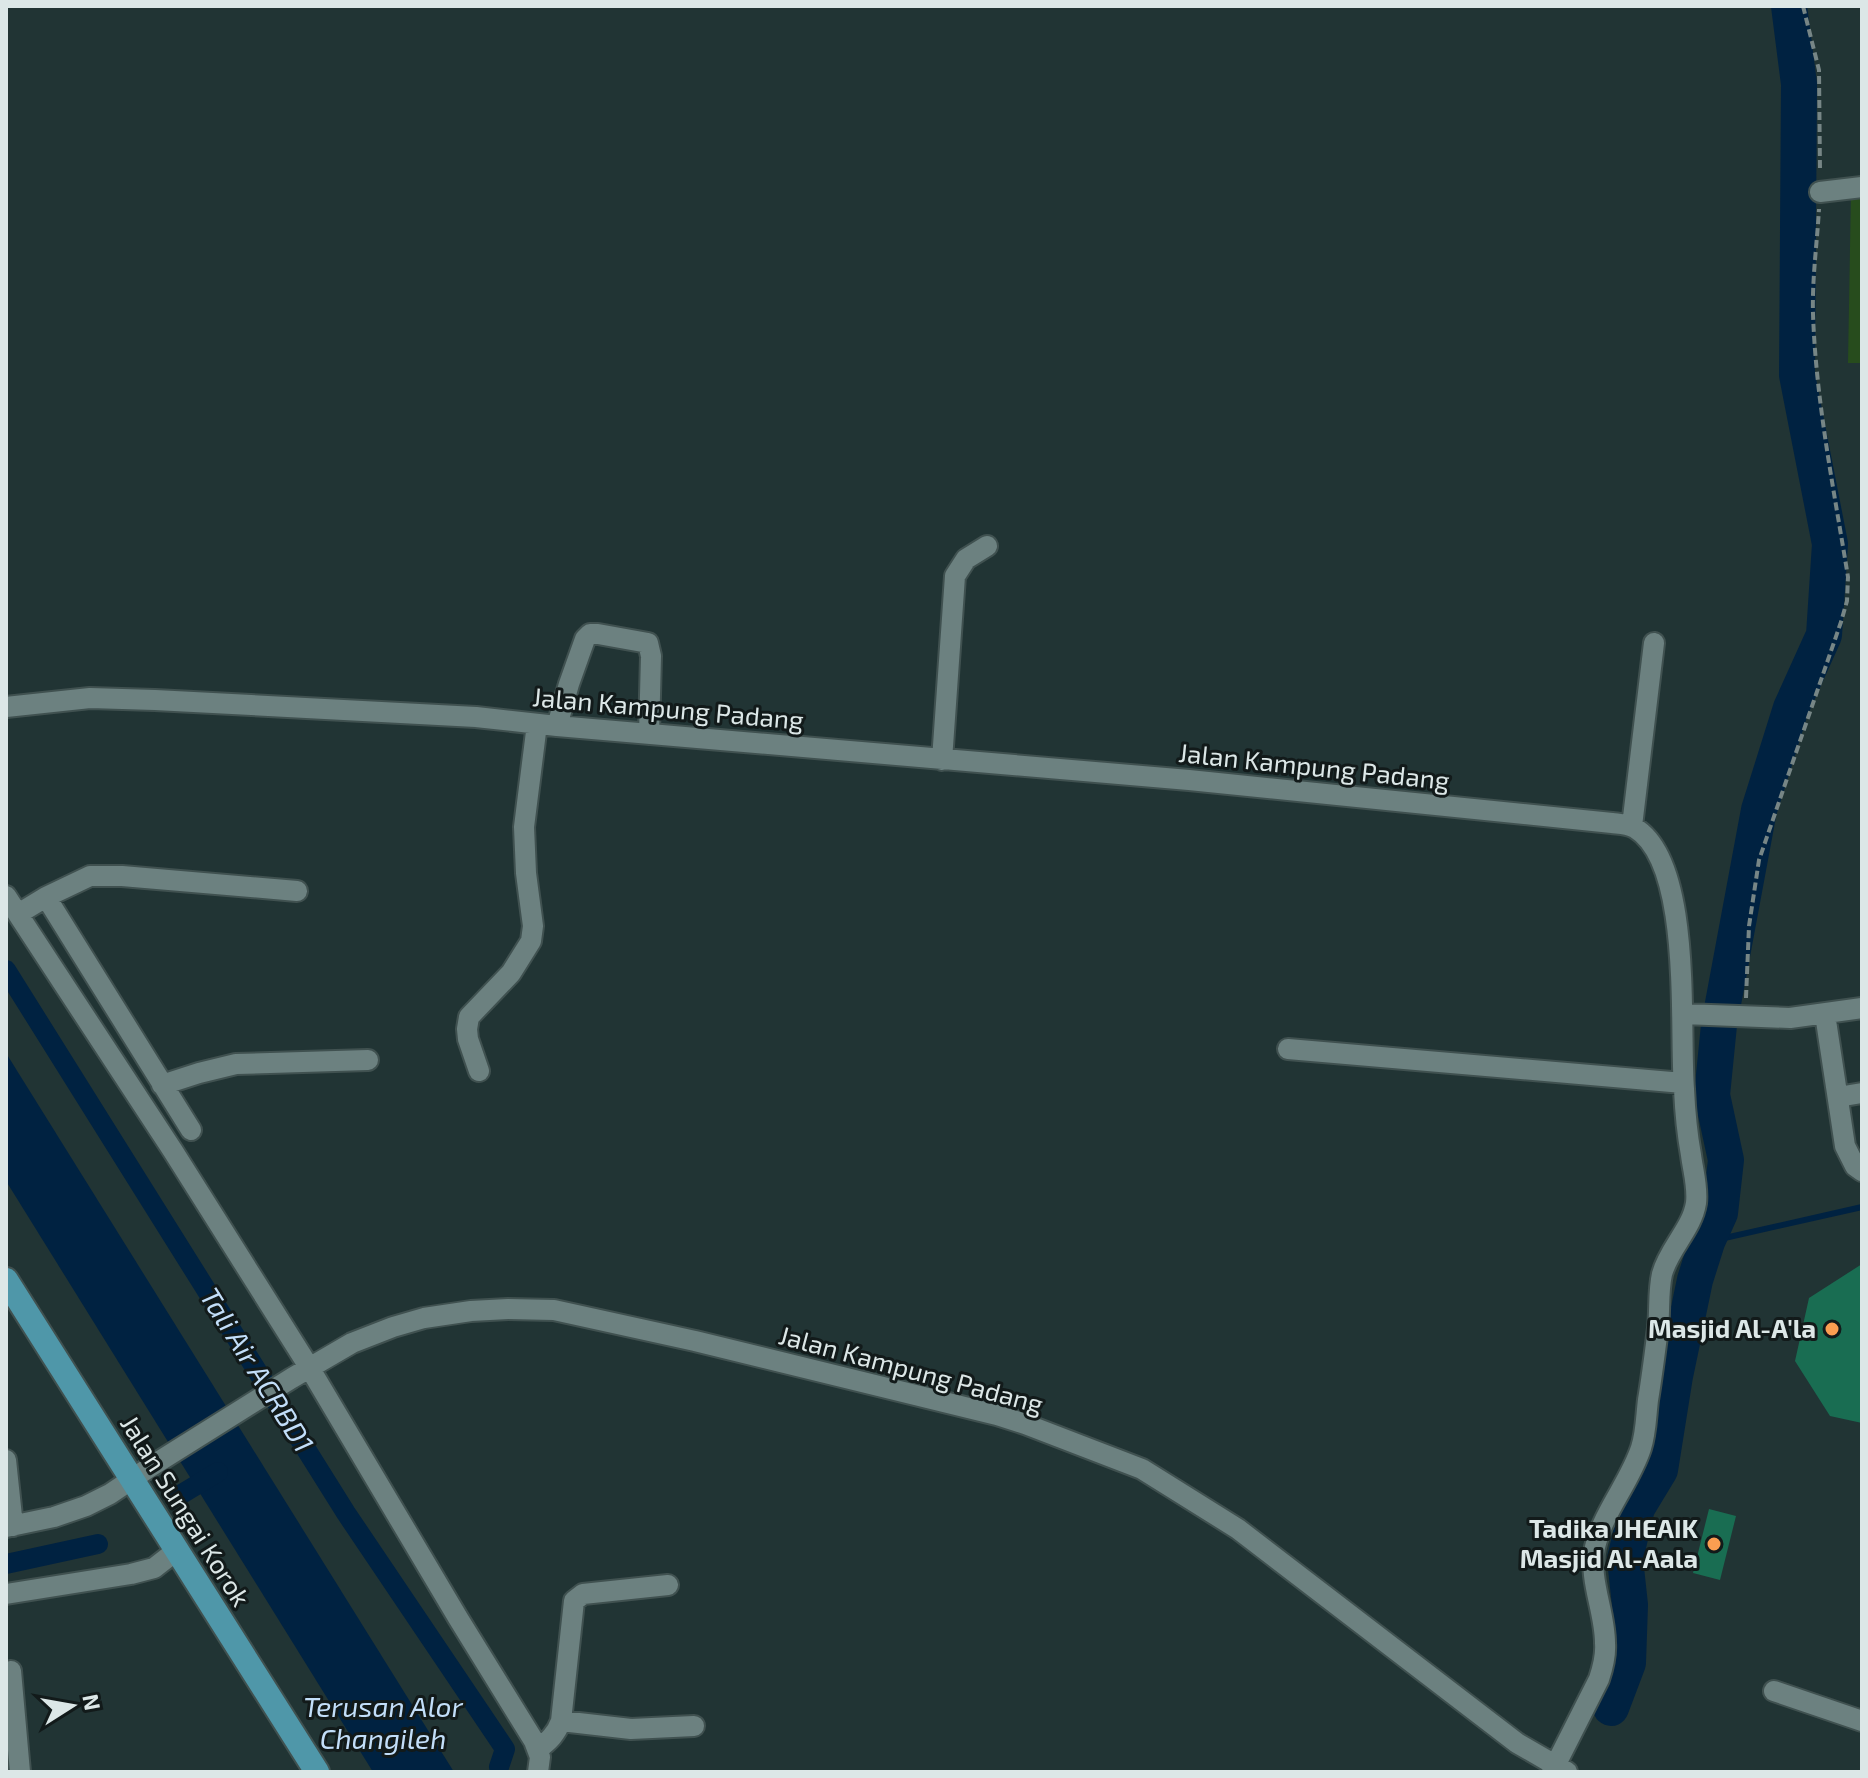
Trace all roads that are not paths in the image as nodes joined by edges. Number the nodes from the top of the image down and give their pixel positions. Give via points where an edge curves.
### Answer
1 (1862, 187) edge
2 (1820, 192) road end
3 (987, 546) dead end
4 (1654, 643) dead end
5 (6, 707) edge
6 (547, 725) junction
7 (649, 734) junction
8 (942, 760) junction
9 (1632, 826) junction
10 (297, 891) dead end
11 (6, 896) edge
12 (46, 897) junction
13 (18, 914) junction
14 (1862, 1008) edge
15 (1690, 1014) junction
16 (1825, 1014) junction
17 (1288, 1049) dead end
18 (368, 1060) dead end
19 (479, 1071) dead end
20 (1683, 1083) junction
21 (162, 1085) junction
22 (1862, 1093) edge
23 (1838, 1097) junction
24 (191, 1130) dead end
25 (1862, 1171) edge
26 (6, 1280) edge
27 (301, 1372) junction
28 (6, 1460) edge
29 (141, 1473) junction
30 (10, 1527) edge
31 (177, 1550) junction
32 (668, 1585) dead end
33 (6, 1594) edge
34 (11, 1671) dead end
35 (1774, 1691) dead end
36 (561, 1721) junction
37 (1862, 1721) edge
38 (694, 1726) dead end
39 (538, 1749) junction
40 (1558, 1770) edge
41 (20, 1772) edge
42 (317, 1772) edge
43 (538, 1772) edge

1 - 2 street
3 - 8 street via 966,559 955,576
4 - 9 street
5 - 6 street, Jalan Kampung Padang via 90,698
6 - 7 street, Jalan Kampung Padang
6 - 7 street via 585,639 598,634 648,643
6 - 19 street via 524,827 531,941 511,973 469,1017 468,1039
7 - 8 street, Jalan Kampung Padang
8 - 9 street, Jalan Kampung Padang
9 - 15 street, Jalan Kampung Padang via 1660,858 1673,899
10 - 12 street via 90,876
11 - 13 street
12 - 13 street
12 - 21 street
13 - 27 street via 173,1151
14 - 16 street
15 - 16 street
15 - 20 street, Jalan Kampung Padang
16 - 23 street
17 - 20 street
18 - 21 street via 236,1064
20 - 40 street, Jalan Kampung Padang via 1696,1184 1694,1211 1663,1272 1641,1447 1595,1548 1604,1662
21 - 24 street
22 - 23 street
23 - 25 street via 1845,1146
26 - 29 main road, Jalan Sungai Korok
27 - 29 street, Jalan Kampung Padang
27 - 39 street
27 - 40 street, Jalan Kampung Padang via 352,1343 424,1318 554,1310 1025,1424 1142,1469 1238,1529
28 - 30 street
29 - 30 street, Jalan Kampung Padang via 86,1506
29 - 31 main road, Jalan Sungai Korok
31 - 33 street via 154,1568 131,1574
31 - 42 main road, Jalan Sungai Korok
32 - 36 street via 583,1594 574,1601
34 - 41 street
35 - 37 street
36 - 38 street via 631,1729
36 - 39 street
39 - 43 street

